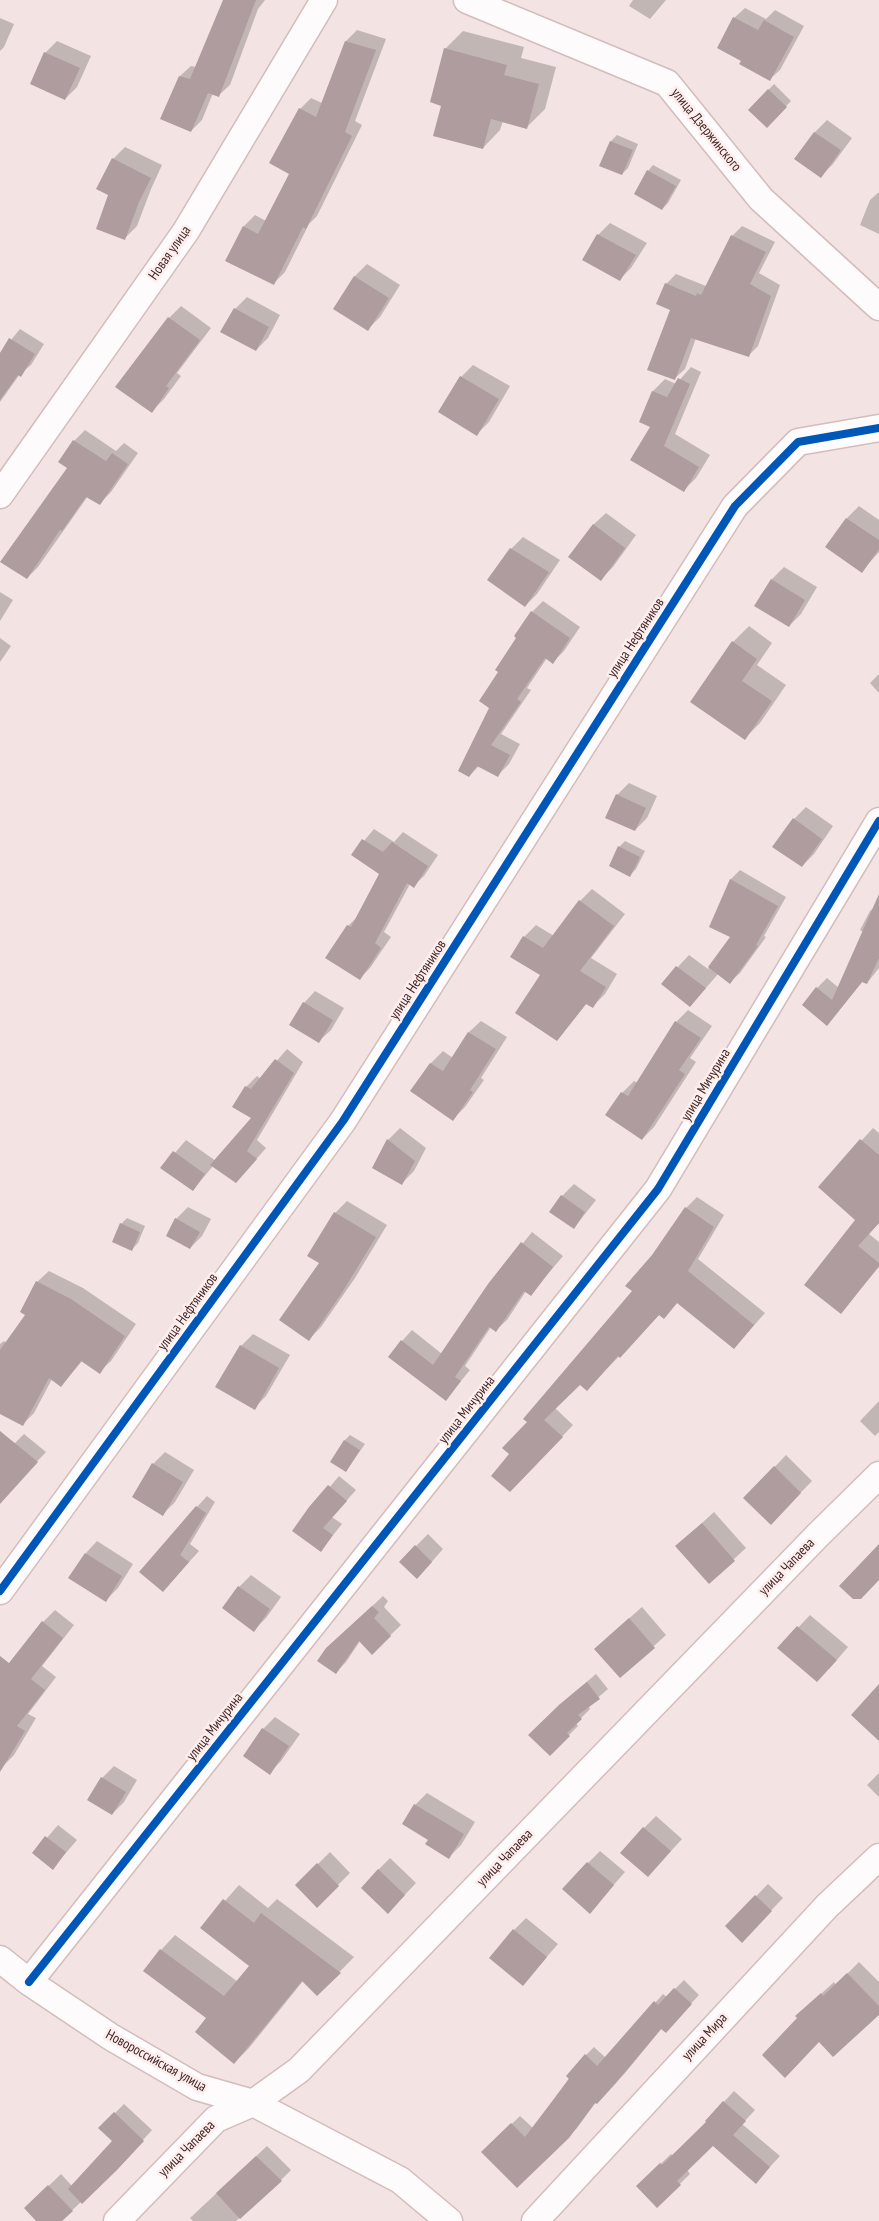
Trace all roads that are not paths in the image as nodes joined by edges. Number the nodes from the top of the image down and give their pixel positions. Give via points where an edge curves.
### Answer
1 (324, 0) edge
2 (466, 0) edge
3 (879, 307) edge
4 (879, 428) edge
5 (0, 495) edge
6 (879, 820) edge
7 (879, 1475) edge
8 (0, 1591) edge
9 (879, 1857) edge
10 (0, 1959) edge
11 (29, 1982) junction
12 (253, 2103) junction
13 (117, 2221) edge
14 (449, 2221) edge
15 (535, 2221) edge

1 - 5 street, Новая улица via 186,231
2 - 3 street, улица Дзержинского via 667,83 761,199
4 - 8 street, улица Нефтяников via 798,442 735,506 343,1121
6 - 11 street, улица Мичурина via 658,1189
7 - 12 street, улица Чапаева via 299,2070
9 - 15 street, улица Мира via 828,1906
10 - 11 street, Новороссийская улица
11 - 12 street, Новороссийская улица via 111,2037 197,2087
12 - 13 street, улица Чапаева via 216,2119
12 - 14 street, Новороссийская улица via 400,2180

